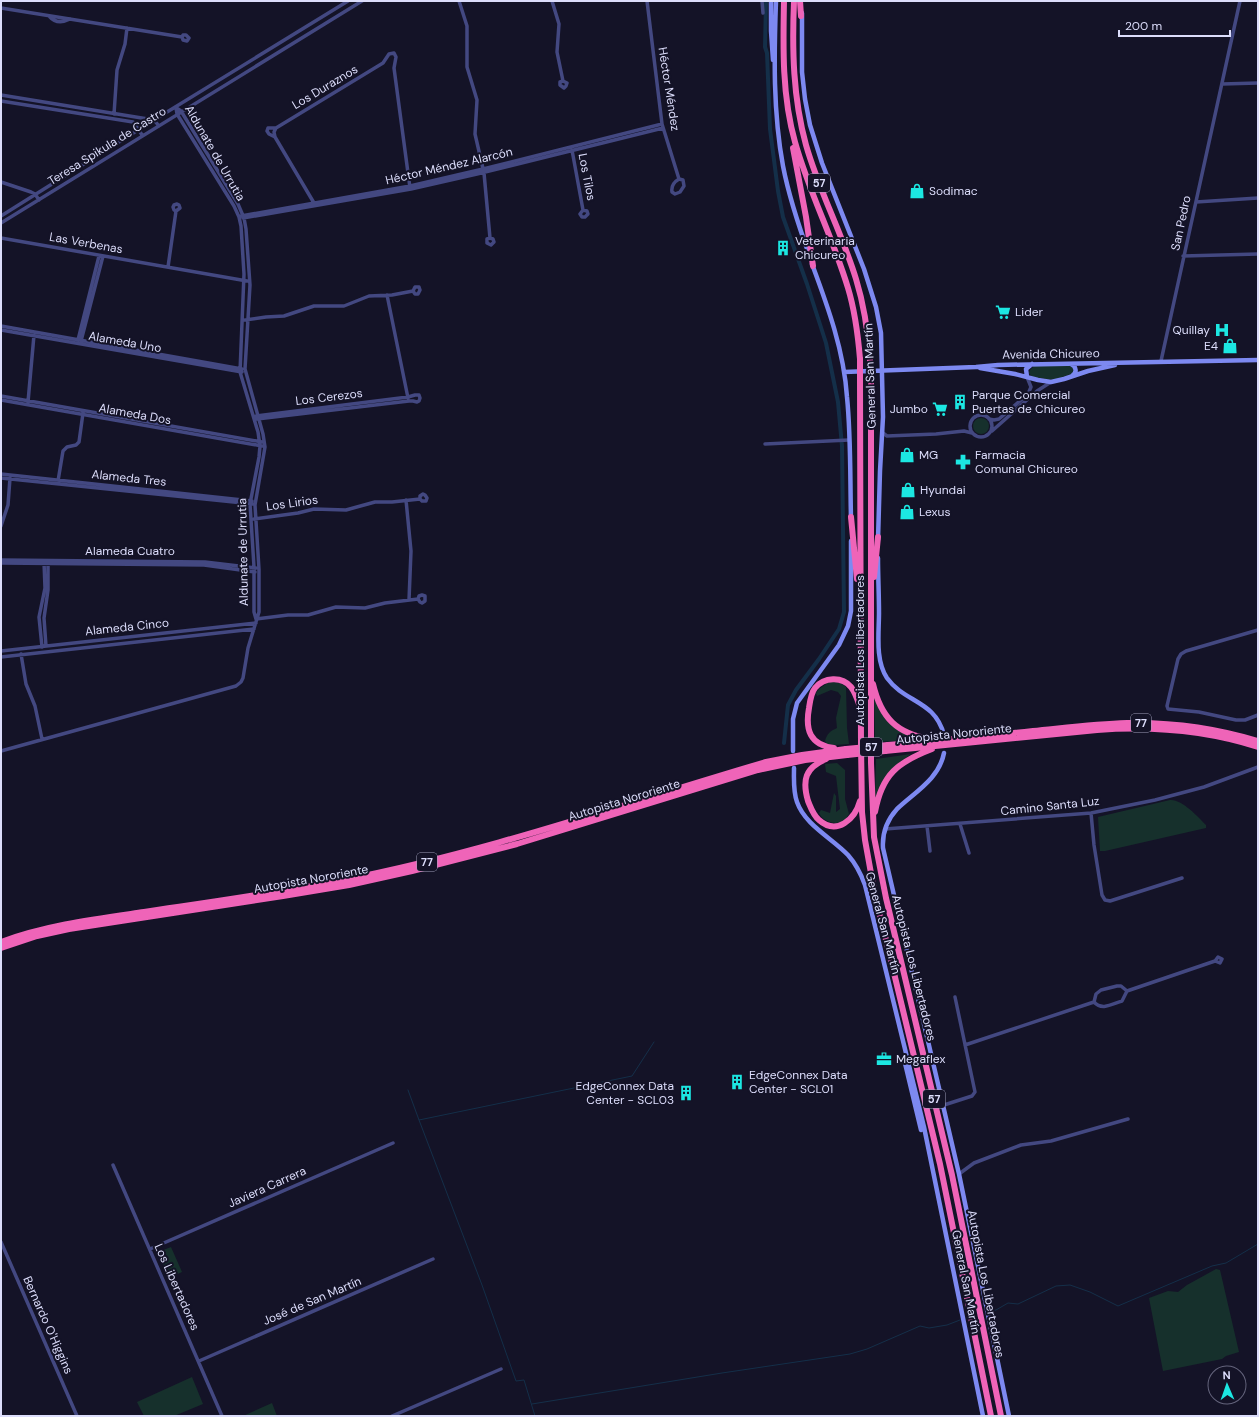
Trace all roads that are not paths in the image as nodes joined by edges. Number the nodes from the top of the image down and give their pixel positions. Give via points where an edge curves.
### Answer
1 (348, 1) edge
2 (361, 1) edge
3 (460, 1) edge
4 (552, 1) edge
5 (646, 1) edge
6 (762, 1) edge
7 (771, 1) edge
8 (776, 1) edge
9 (784, 1) edge
10 (794, 1) edge
11 (801, 1) edge
12 (1240, 1) edge
13 (1, 8) edge
14 (763, 13) dead end
15 (802, 16) joint
16 (127, 28) junction
17 (182, 37) dead end
18 (282, 42) junction
19 (285, 48) junction
20 (383, 63) junction
21 (394, 68) junction
22 (775, 71) junction
23 (563, 81) dead end
24 (1258, 83) edge
25 (1222, 84) junction
26 (1, 95) edge
27 (1, 101) edge
28 (176, 107) junction
29 (179, 112) junction
30 (114, 113) junction
31 (113, 119) junction
32 (154, 120) junction
33 (790, 121) junction
34 (159, 126) junction
35 (662, 126) junction
36 (276, 128) junction
37 (139, 130) junction
38 (142, 135) junction
39 (275, 137) junction
40 (572, 149) junction
41 (483, 171) junction
42 (679, 179) dead end
43 (1, 182) edge
44 (410, 187) junction
45 (35, 194) junction
46 (1258, 198) edge
47 (39, 200) junction
48 (1196, 202) junction
49 (315, 204) junction
50 (583, 210) dead end
51 (176, 211) dead end
52 (1, 216) edge
53 (244, 217) junction
54 (239, 218) junction
55 (1, 223) edge
56 (1, 238) edge
57 (490, 238) dead end
58 (1258, 254) edge
59 (101, 256) junction
60 (1183, 256) junction
61 (813, 266) junction
62 (168, 267) junction
63 (245, 281) junction
64 (250, 282) junction
65 (413, 291) dead end
66 (387, 295) junction
67 (245, 320) junction
68 (1, 326) edge
69 (1, 330) edge
70 (34, 334) junction
71 (80, 342) junction
72 (1258, 360) edge
73 (1161, 361) junction
74 (1126, 363) junction
75 (1032, 364) junction
76 (1071, 364) junction
77 (976, 367) junction
78 (240, 370) junction
79 (245, 371) junction
80 (882, 371) junction
81 (844, 372) junction
82 (1072, 376) junction
83 (1027, 377) junction
84 (1051, 382) junction
85 (1, 396) edge
86 (413, 398) dead end
87 (408, 399) junction
88 (1, 400) edge
89 (28, 403) junction
90 (83, 413) junction
91 (258, 417) junction
92 (253, 418) junction
93 (989, 419) junction
94 (970, 424) junction
95 (962, 431) junction
96 (992, 431) junction
97 (972, 433) junction
98 (884, 436) junction
99 (850, 440) junction
100 (260, 444) junction
101 (765, 444) dead end
102 (265, 445) junction
103 (1, 474) edge
104 (10, 477) junction
105 (1, 478) edge
106 (58, 482) junction
107 (420, 498) dead end
108 (406, 500) junction
109 (253, 503) junction
110 (850, 517) junction
111 (253, 519) junction
112 (1, 526) edge
113 (878, 537) junction
114 (1, 560) edge
115 (46, 562) junction
116 (1, 563) edge
117 (254, 570) junction
118 (259, 571) junction
119 (418, 599) dead end
120 (409, 600) junction
121 (860, 602) junction
122 (870, 605) junction
123 (256, 621) junction
124 (254, 629) junction
125 (1258, 630) edge
126 (44, 646) junction
127 (20, 649) junction
128 (1, 651) edge
129 (45, 652) junction
130 (21, 654) junction
131 (1, 657) edge
132 (871, 669) junction
133 (861, 712) junction
134 (1258, 715) edge
135 (946, 737) junction
136 (42, 739) junction
137 (1258, 741) edge
138 (940, 746) junction
139 (1258, 747) edge
140 (887, 748) junction
141 (1, 751) edge
142 (793, 751) dead end
143 (846, 752) junction
144 (944, 753) dead end
145 (835, 756) junction
146 (1258, 767) edge
147 (794, 768) dead end
148 (862, 796) junction
149 (1091, 813) junction
150 (960, 824) junction
151 (873, 825) junction
152 (927, 826) junction
153 (885, 829) junction
154 (930, 851) dead end
155 (969, 853) dead end
156 (1182, 878) dead end
157 (1, 942) edge
158 (1, 948) edge
159 (1215, 961) dead end
160 (1127, 991) junction
161 (955, 997) dead end
162 (1094, 1002) junction
163 (965, 1046) junction
164 (944, 1105) junction
165 (1128, 1119) dead end
166 (393, 1143) dead end
167 (113, 1165) dead end
168 (959, 1174) junction
169 (1, 1242) edge
170 (150, 1249) junction
171 (433, 1259) dead end
172 (198, 1361) junction
173 (501, 1369) dead end
174 (77, 1416) edge
175 (222, 1416) edge
176 (392, 1416) edge
177 (983, 1416) edge
178 (991, 1416) edge
179 (1001, 1416) edge
180 (1009, 1416) edge

1 - 18 street, Teresa Spikula de Castro
2 - 19 street, Teresa Spikula de Castro
3 - 41 street via 467,26 466,64 477,100 475,134
4 - 23 street via 559,24 557,52
5 - 35 street, Héctor Méndez
6 - 14 street
7 - 22 street, General San Martín via 771,39
8 - 22 street, General San Martín
9 - 33 highway, Autopista Los Libertadores / 57 via 784,67
10 - 122 highway, Autopista Los Libertadores / 57, bridge via 794,68 799,117 813,166 858,285 866,325 871,382
11 - 15 highway
12 - 25 street, San Pedro
13 - 16 street via 49,16 58,22 70,19
15 - 80 street, General San Martín via 802,72 810,124 874,301 880,333
16 - 17 street
16 - 30 street via 117,70
18 - 19 street
18 - 28 street, Teresa Spikula de Castro
19 - 29 street, Teresa Spikula de Castro
20 - 21 street, Los Duraznos
20 - 21 street, Los Duraznos via 389,54 394,53
20 - 36 street, Los Duraznos
21 - 44 street, Los Duraznos
22 - 61 street, General San Martín via 776,114 783,165 794,212
24 - 25 street
25 - 48 street, San Pedro
26 - 30 street
27 - 31 street
28 - 29 street, Aldunate de Urrutia
28 - 32 street, Teresa Spikula de Castro
29 - 34 street, Teresa Spikula de Castro
29 - 53 street, Aldunate de Urrutia via 236,200
29 - 54 street, Aldunate de Urrutia
30 - 31 street
30 - 32 street
31 - 37 street via 133,122
32 - 34 street
32 - 37 street, Teresa Spikula de Castro
33 - 61 highway
33 - 121 highway, Autopista Los Libertadores / 57, bridge via 802,164 847,284 855,319 860,359
34 - 38 street, Teresa Spikula de Castro
35 - 40 street, Héctor Méndez Alarcón
35 - 42 street, Héctor Méndez
36 - 39 street
36 - 39 street via 268,130 269,134
37 - 38 street
37 - 45 street, Teresa Spikula de Castro
38 - 47 street, Teresa Spikula de Castro
39 - 49 street
40 - 41 street, Héctor Méndez Alarcón
40 - 50 street, Los Tilos
41 - 44 street, Héctor Méndez Alarcón
41 - 57 street
43 - 45 street
44 - 49 street, Héctor Méndez Alarcón
45 - 47 street
45 - 52 street, Teresa Spikula de Castro
46 - 48 street
47 - 55 street, Teresa Spikula de Castro
48 - 60 street, San Pedro
49 - 53 street, Héctor Méndez Alarcón
51 - 62 street
53 - 54 street, Héctor Méndez Alarcón
53 - 64 street, Aldunate de Urrutia
54 - 63 street, Aldunate de Urrutia
56 - 59 street, Las Verbenas
58 - 60 street
59 - 62 street, Las Verbenas
59 - 71 street
60 - 73 street, San Pedro
61 - 81 street, General San Martín via 834,327
62 - 63 street, Las Verbenas
63 - 64 street, Las Verbenas
63 - 67 street, Aldunate de Urrutia
64 - 67 street, Aldunate de Urrutia
65 - 66 street
66 - 67 street via 369,296 344,306 314,306 287,316
66 - 87 street
67 - 78 street, Aldunate de Urrutia
67 - 79 street, Aldunate de Urrutia
68 - 70 street, Alameda Uno
69 - 70 street, Alameda Uno
70 - 71 street, Alameda Uno
70 - 89 street
71 - 78 street, Alameda Uno
72 - 73 street, Avenida Chicureo
73 - 74 street, Avenida Chicureo
74 - 76 street, Avenida Chicureo
74 - 82 street, Avenida Chicureo
75 - 76 street, Avenida Chicureo
75 - 77 street, Avenida Chicureo
75 - 83 street via 1026,369
76 - 82 street via 1076,370
77 - 80 street, Avenida Chicureo
77 - 83 street, Avenida Chicureo
78 - 79 street, Alameda Uno
78 - 92 street, Aldunate de Urrutia
79 - 91 street, Aldunate de Urrutia
80 - 81 street, Avenida Chicureo
80 - 98 street, General San Martín
81 - 99 street, General San Martín
82 - 84 street, Avenida Chicureo
83 - 84 street, Avenida Chicureo
83 - 93 street via 1031,387 1029,392 1001,418
84 - 96 street via 1037,391
85 - 89 street, Alameda Dos
86 - 87 street, Los Cerezos
87 - 91 street, Los Cerezos
88 - 89 street, Alameda Dos
89 - 90 street, Alameda Dos
90 - 100 street, Alameda Dos
90 - 106 street via 79,442 63,451
91 - 92 street, Los Cerezos
91 - 102 street, Aldunate de Urrutia
92 - 100 street, Aldunate de Urrutia
93 - 94 street via 979,415 973,418
93 - 96 street
94 - 95 street
94 - 97 street
95 - 97 street
95 - 98 street
96 - 97 street via 983,438
98 - 113 street, General San Martín
99 - 101 street
99 - 110 street, General San Martín
100 - 102 street, Alameda Dos
100 - 109 street, Aldunate de Urrutia
102 - 109 street, Aldunate de Urrutia
103 - 104 street, Alameda Tres
104 - 105 street, Alameda Tres
104 - 106 street, Alameda Tres
104 - 112 street via 8,505
106 - 109 street, Alameda Tres
107 - 108 street, Los Lirios
108 - 111 street, Los Lirios via 375,502 346,510 314,509
108 - 120 street via 411,551
109 - 111 street, Aldunate de Urrutia
110 - 121 highway
110 - 142 street, General San Martín via 850,621 839,645 797,703 793,719
111 - 117 street, Aldunate de Urrutia
111 - 118 street, Aldunate de Urrutia
113 - 122 highway
113 - 135 street, General San Martín via 879,647 882,667 894,686 932,712
114 - 115 street, Alameda Cuatro
115 - 116 street, Alameda Cuatro
115 - 117 street, Alameda Cuatro via 200,562
115 - 126 street via 48,590
117 - 118 street, Alameda Cuatro
117 - 123 street, Aldunate de Urrutia
118 - 123 street, Aldunate de Urrutia via 259,612
119 - 120 street
120 - 123 street via 369,608 336,607 308,615 288,615
121 - 133 highway, Autopista Los Libertadores / 57
122 - 132 highway, Autopista Los Libertadores / 57
123 - 124 street, Aldunate de Urrutia
123 - 126 street, Alameda Cinco
124 - 129 street, Alameda Cinco
124 - 136 street, Aldunate de Urrutia via 243,678 238,685
125 - 134 street via 1181,654 1176,664 1167,706 1236,720
126 - 127 street, Alameda Cinco
126 - 129 street
127 - 128 street, Alameda Cinco
127 - 130 street
129 - 130 street, Alameda Cinco
130 - 131 street, Alameda Cinco
130 - 136 street via 26,684 36,709
132 - 135 highway via 879,703 893,724 919,736 934,739
132 - 151 highway, Autopista Los Libertadores / 57
133 - 143 highway via 854,690 843,681 826,680 818,685 812,694 807,723 812,737 823,746
133 - 148 highway, Autopista Los Libertadores / 57
135 - 137 highway, Autopista Nororiente / 77 via 1139,723 1207,729
135 - 140 highway, Autopista Nororiente / 77
136 - 141 street, Aldunate de Urrutia
138 - 139 highway, Autopista Nororiente / 77 via 1097,730 1146,728 1204,734
138 - 140 highway, Autopista Nororiente / 77
138 - 151 highway via 912,757 890,774 880,793
140 - 143 highway, Autopista Nororiente / 77, bridge
143 - 145 highway, Autopista Nororiente / 77
143 - 157 highway, Autopista Nororiente / 77 via 802,755 766,762 518,838 403,868 295,889 74,922
144 - 153 street, General San Martín via 941,765 934,775 897,809
145 - 148 highway via 815,765 806,777 805,790 815,816 828,825 843,824 855,814
145 - 158 highway, Autopista Nororiente / 77 via 758,770 524,842 412,871 290,895 69,929
146 - 149 street, Camino Santa Luz via 1204,787
147 - 177 street, General San Martín via 795,795 801,810 807,819 848,854 861,874 924,1126
148 - 178 highway, Autopista Los Libertadores / 57 via 865,840 874,890 935,1143
149 - 150 street, Camino Santa Luz
149 - 156 street via 1096,859 1105,900 1110,901
150 - 152 street, Camino Santa Luz
150 - 155 street
151 - 179 highway, Autopista Los Libertadores / 57 via 882,880 947,1153
152 - 153 street, Camino Santa Luz
152 - 154 street
153 - 164 street, General San Martín via 883,843 887,868
159 - 160 street
160 - 162 street via 1123,1000 1110,1005 1101,1007
160 - 162 street via 1117,986 1101,990 1096,994
161 - 163 street
162 - 163 street
163 - 164 street via 974,1094
164 - 168 street, General San Martín
165 - 168 street via 1051,1141 1021,1145 972,1163
166 - 170 street, Javiera Carrera
167 - 170 street, Los Libertadores
168 - 180 street, General San Martín
169 - 174 street, Bernardo O'Higgins
170 - 172 street, Los Libertadores
171 - 172 street, José de San Martín
172 - 175 street, Los Libertadores
173 - 176 street

